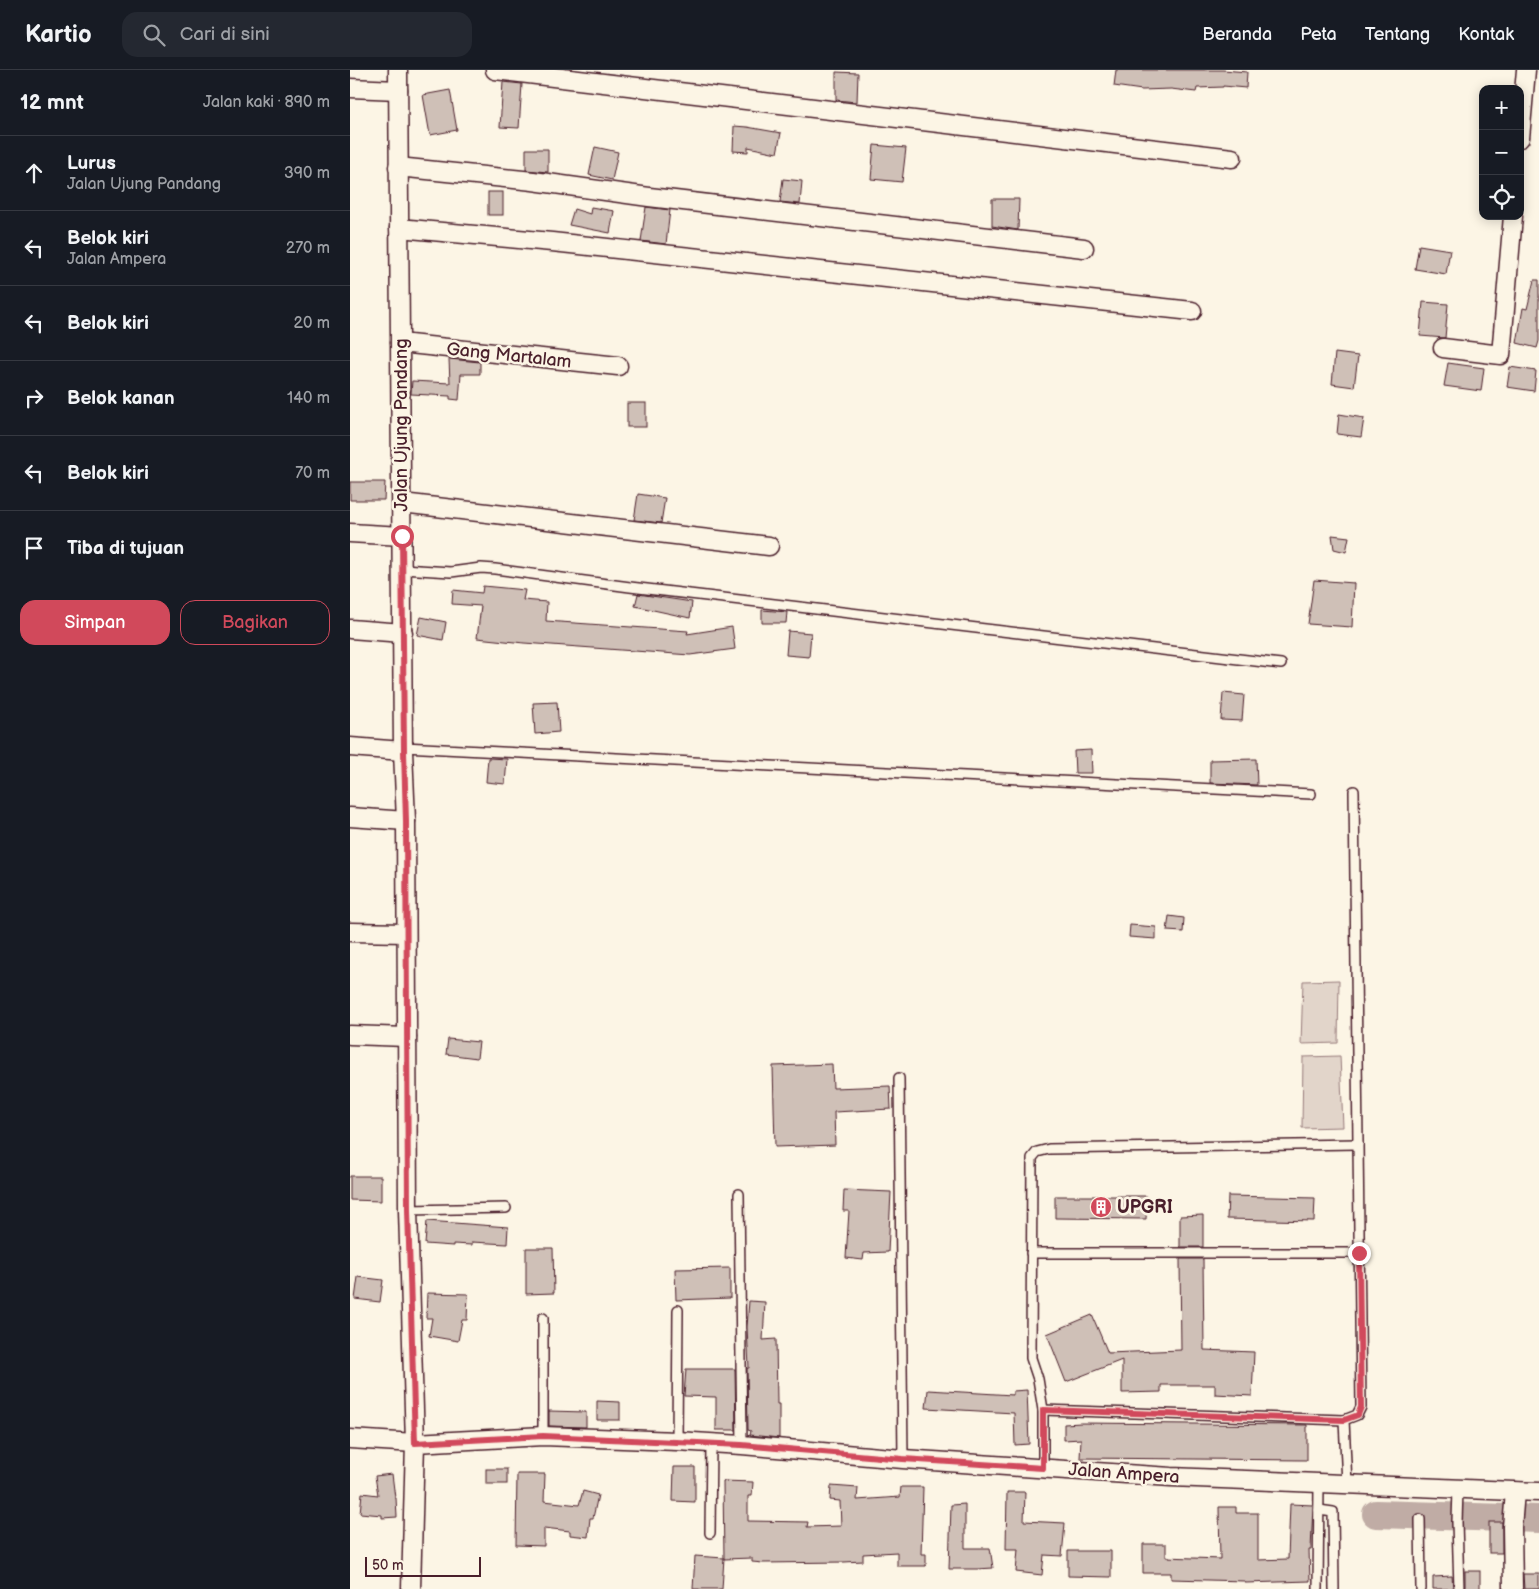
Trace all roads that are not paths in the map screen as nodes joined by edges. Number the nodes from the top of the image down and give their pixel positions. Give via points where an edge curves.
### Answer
1 (398, 70) edge
2 (495, 70) edge
3 (1526, 70) edge
4 (350, 88) edge
5 (398, 90) junction
6 (1521, 130) edge
7 (1232, 158) dead end
8 (398, 167) junction
9 (1513, 220) edge
10 (399, 228) junction
11 (1084, 248) dead end
12 (1192, 312) dead end
13 (400, 343) junction
14 (1443, 348) dead end
15 (618, 366) dead end
16 (402, 503) junction
17 (350, 533) edge
18 (402, 536) junction
19 (769, 546) dead end
20 (402, 569) junction
21 (350, 629) edge
22 (403, 633) junction
23 (1281, 664) dead end
24 (350, 748) edge
25 (404, 749) junction
26 (1354, 790) dead end
27 (1311, 794) dead end
28 (350, 817) edge
29 (406, 821) junction
30 (350, 932) edge
31 (406, 934) junction
32 (350, 1035) edge
33 (407, 1037) junction
34 (899, 1078) dead end
35 (1358, 1144) junction
36 (739, 1194) dead end
37 (506, 1208) dead end
38 (408, 1210) junction
39 (1031, 1253) junction
40 (1359, 1253) junction
41 (678, 1310) dead end
42 (543, 1318) dead end
43 (1043, 1410) junction
44 (1344, 1420) junction
45 (543, 1436) junction
46 (350, 1439) edge
47 (677, 1442) junction
48 (415, 1443) junction
49 (711, 1444) junction
50 (742, 1445) junction
51 (903, 1459) junction
52 (1043, 1468) junction
53 (1319, 1484) junction
54 (1347, 1484) junction
55 (1539, 1492) edge
56 (1458, 1495) junction
57 (1515, 1496) junction
58 (1319, 1510) junction
59 (1420, 1519) dead end
60 (710, 1533) dead end
61 (411, 1589) edge
62 (1318, 1589) edge
63 (1334, 1589) edge
64 (1420, 1589) edge
65 (1459, 1589) edge
66 (1513, 1589) edge

1 - 5 street, Jalan Ujung Pandang
2 - 7 street
3 - 6 street
4 - 5 street
5 - 8 street, Jalan Ujung Pandang
8 - 10 street, Jalan Ujung Pandang
8 - 11 street
9 - 14 street via 1501,356
10 - 12 street
10 - 13 street, Jalan Ujung Pandang
13 - 15 street, Gang Martalam
13 - 16 street, Jalan Ujung Pandang
16 - 18 street, Jalan Ujung Pandang
16 - 19 street
17 - 18 street
18 - 20 street, Jalan Ujung Pandang
20 - 22 street, Jalan Ujung Pandang
20 - 23 lane via 451,572 495,569 630,588
21 - 22 street
22 - 25 street, Jalan Ujung Pandang
24 - 25 street
25 - 27 lane
25 - 29 street, Jalan Ujung Pandang
26 - 35 lane
28 - 29 street
29 - 31 street, Jalan Ujung Pandang
30 - 31 street
31 - 33 street, Jalan Ujung Pandang
32 - 33 street
33 - 38 street, Jalan Ujung Pandang
34 - 51 lane
35 - 39 lane via 1049,1148 1037,1152 1032,1158
35 - 40 lane
36 - 50 lane
37 - 38 lane
38 - 48 street, Jalan Ujung Pandang
39 - 40 lane
39 - 43 lane via 1031,1358
40 - 44 lane via 1361,1407 1358,1415
41 - 47 lane
42 - 45 lane
43 - 44 lane
43 - 52 lane
44 - 54 lane
45 - 47 street, Jalan Ampera
45 - 48 street, Jalan Ampera
46 - 48 street, Jalan Ampera
47 - 49 street, Jalan Ampera
48 - 61 street, Jalan Ujung Pandang
49 - 50 street, Jalan Ampera
49 - 60 lane
50 - 51 street, Jalan Ampera
51 - 52 street, Jalan Ampera
52 - 53 street, Jalan Ampera
53 - 54 street, Jalan Ampera
53 - 58 lane
54 - 56 street, Jalan Ampera
55 - 57 street, Jalan Ampera
56 - 57 street, Jalan Ampera
56 - 65 lane
57 - 66 street
58 - 62 lane
58 - 63 lane via 1333,1512
59 - 64 lane

